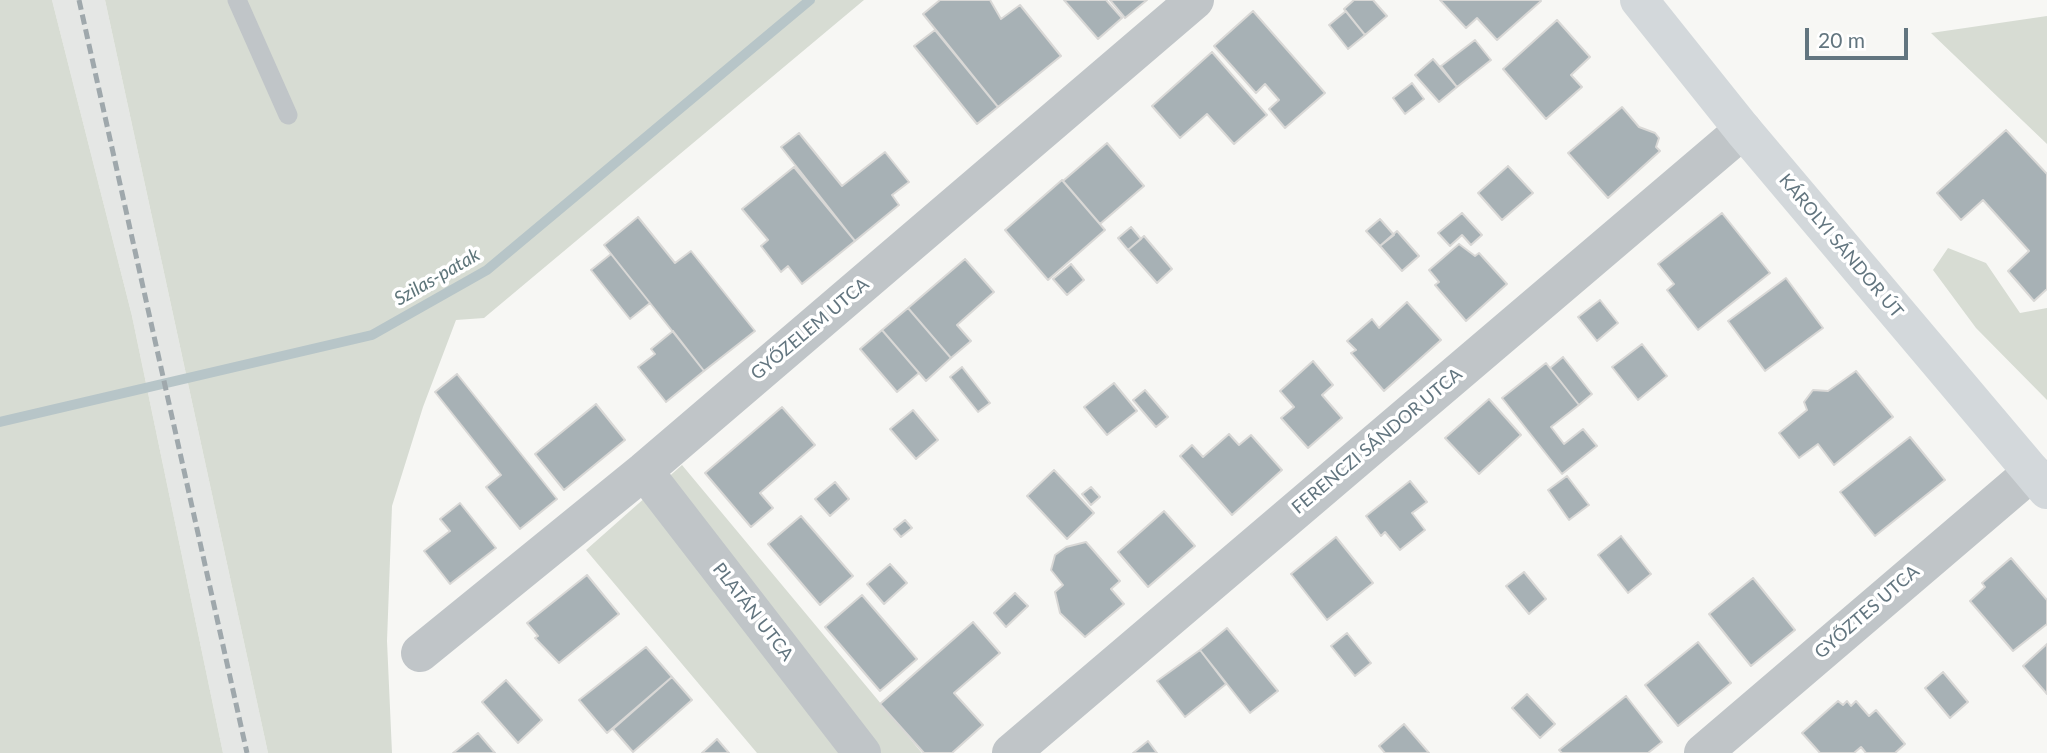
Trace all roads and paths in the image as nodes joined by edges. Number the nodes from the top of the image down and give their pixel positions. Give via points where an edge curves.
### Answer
1 (237, 0) edge
2 (1195, 0) edge
3 (1639, 0) edge
4 (288, 115) dead end
5 (1743, 130) junction
6 (644, 471) junction
7 (2039, 481) edge
8 (420, 653) dead end
9 (862, 753) edge
10 (1011, 753) edge
11 (1703, 753) edge

1 - 4 lane
2 - 6 street, GYŐZELEM UTCA
3 - 5 street, KÁROLYI SÁNDOR ÚT
5 - 7 street, KÁROLYI SÁNDOR ÚT
5 - 10 street, FERENCZI SÁNDOR UTCA
6 - 8 street, GYŐZELEM UTCA
6 - 9 street, PLATÁN UTCA
7 - 11 street, GYŐZTES UTCA

